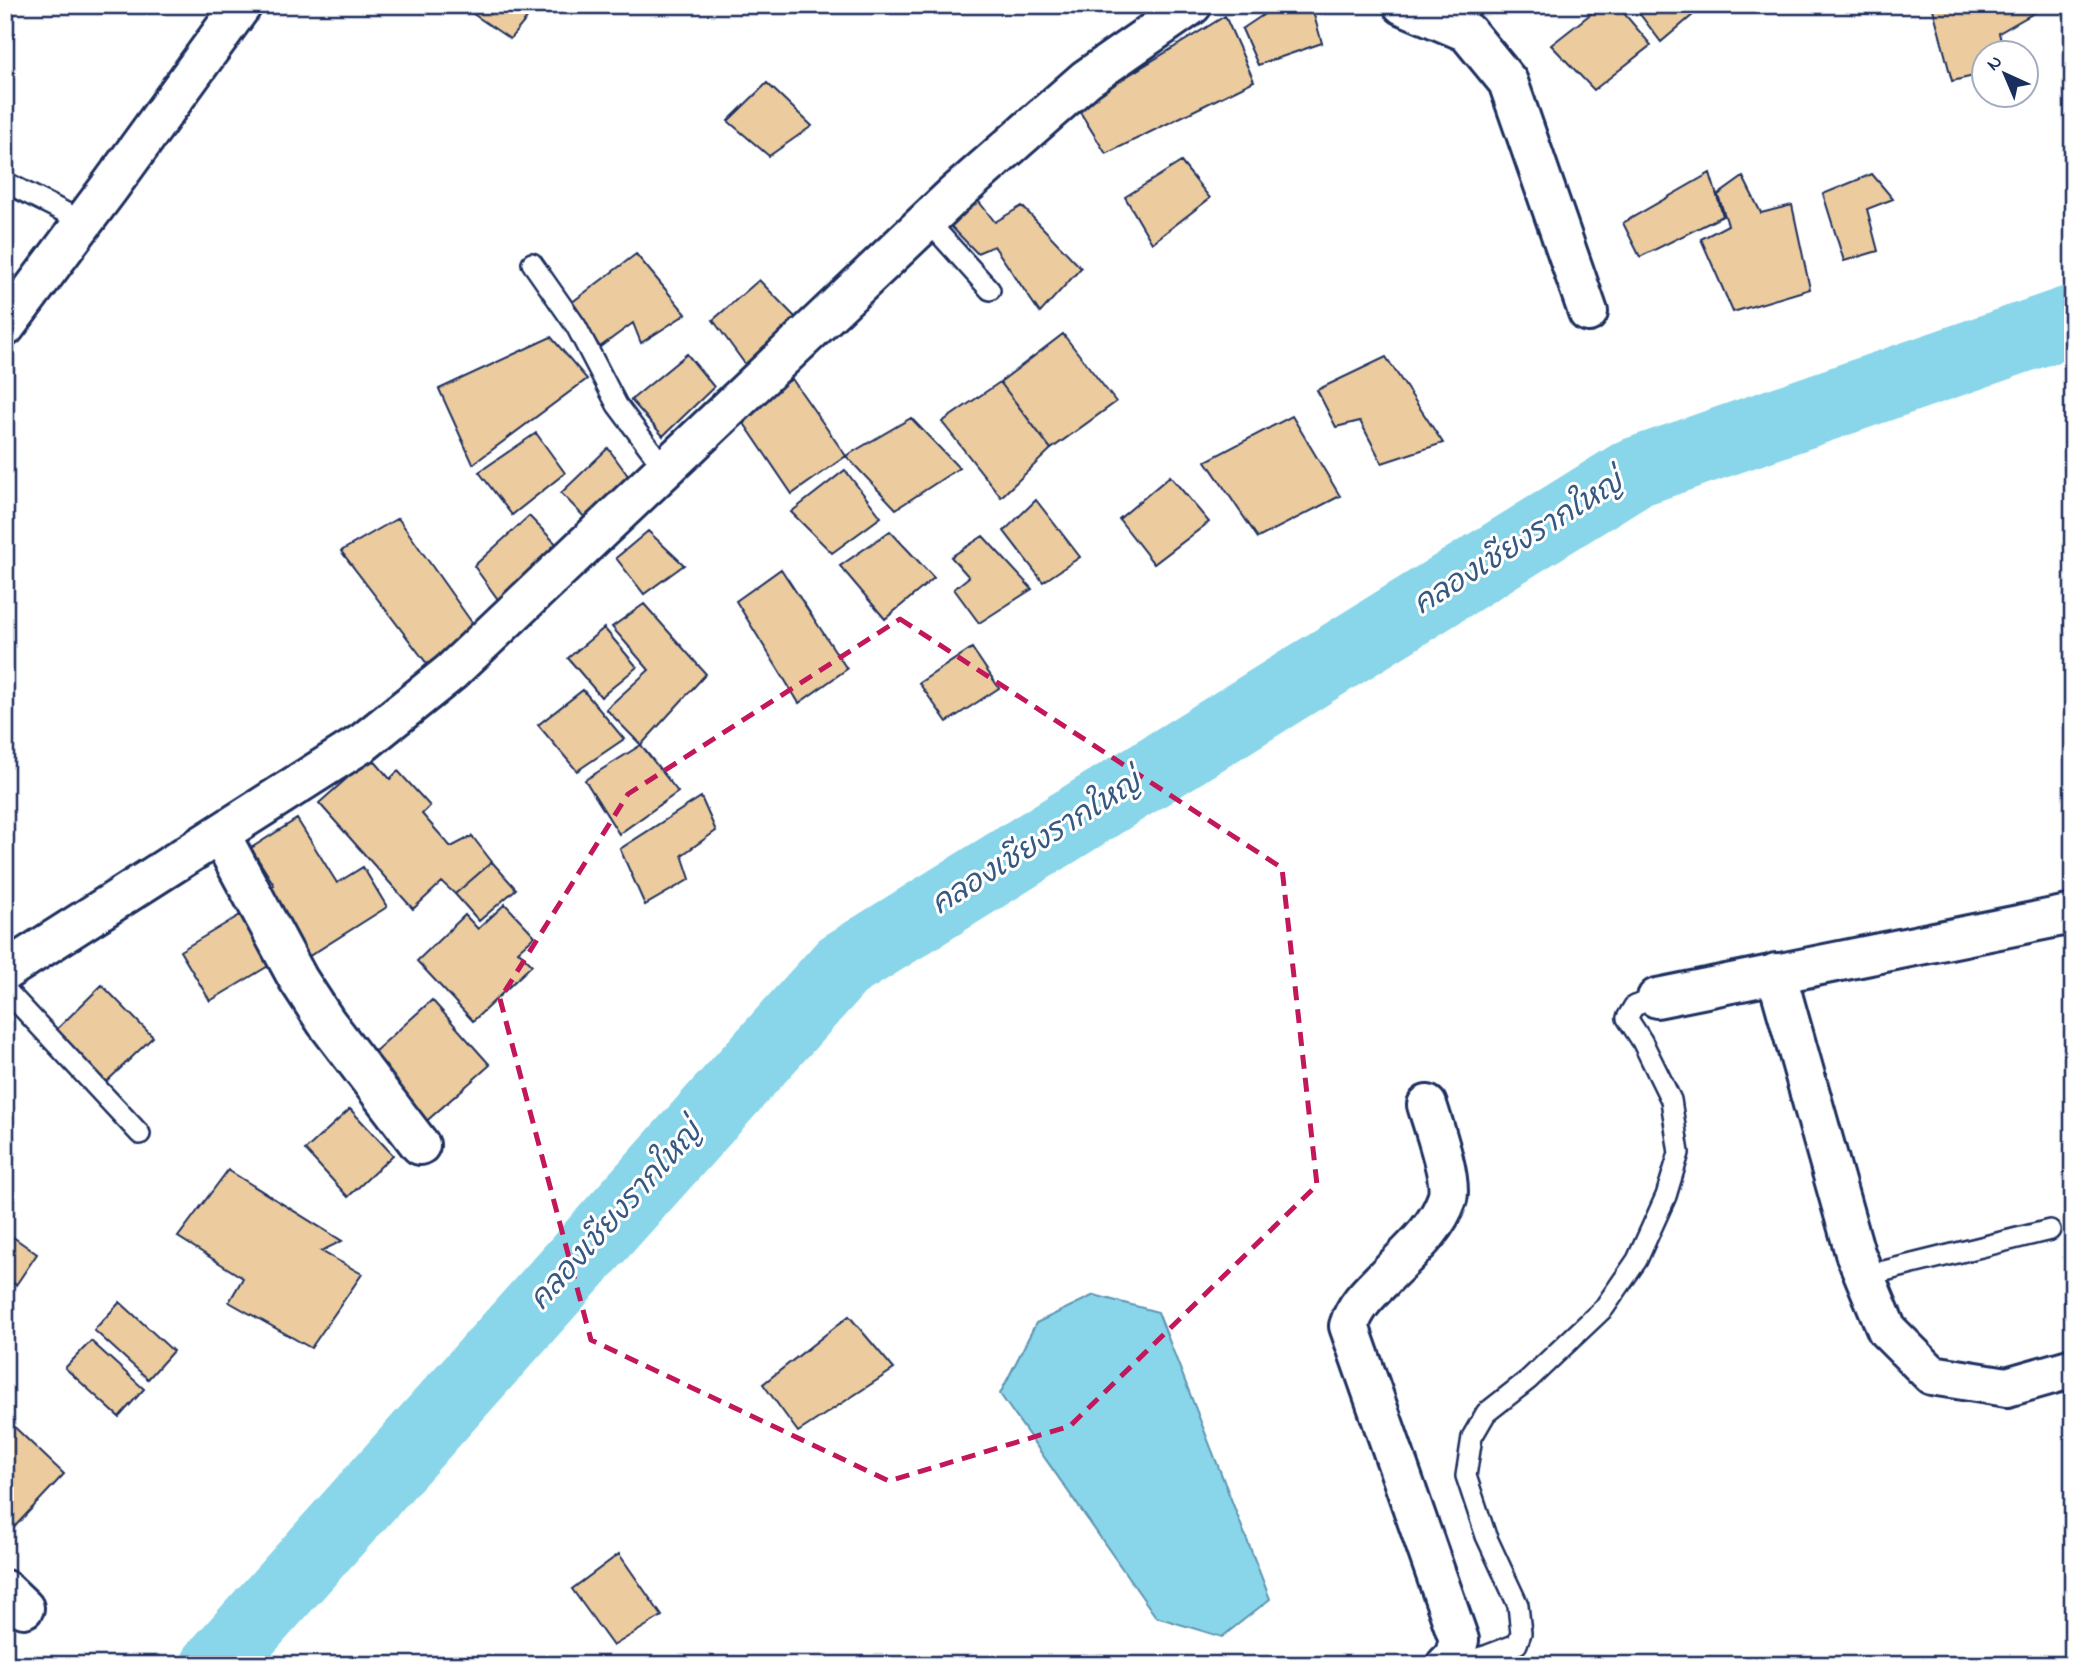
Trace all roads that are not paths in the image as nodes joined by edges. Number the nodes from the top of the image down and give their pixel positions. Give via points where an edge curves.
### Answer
1 (242, 5) edge
2 (1192, 5) edge
3 (1403, 5) edge
4 (5, 182) edge
5 (927, 220) junction
6 (84, 222) junction
7 (532, 263) dead end
8 (990, 290) dead end
9 (1588, 312) dead end
10 (5, 327) edge
11 (665, 468) junction
12 (220, 834) junction
13 (2073, 914) edge
14 (5, 971) edge
15 (1776, 974) junction
16 (5, 989) edge
17 (1657, 998) joint
18 (1427, 1105) dead end
19 (140, 1134) dead end
20 (420, 1145) dead end
21 (2050, 1230) dead end
22 (1864, 1276) junction
23 (2073, 1368) edge
24 (1446, 1665) edge
25 (1455, 1665) edge

1 - 6 street
2 - 5 street via 1086,79
3 - 9 street via 1467,33 1508,82
4 - 6 lane
5 - 8 lane
5 - 11 street
6 - 10 street
7 - 11 lane via 576,326 617,405
11 - 12 street via 451,672 364,743
12 - 14 street
12 - 20 street via 298,979
13 - 15 street
15 - 17 street
15 - 22 street
16 - 19 lane
17 - 25 lane via 1634,1006 1627,1017 1671,1100 1679,1153 1666,1196 1637,1260 1604,1308 1486,1413 1472,1437 1466,1476 1486,1536 1518,1605 1521,1633 1517,1644
18 - 24 street via 1443,1156 1448,1197 1431,1229 1360,1303 1349,1326 1459,1640
21 - 22 lane
22 - 23 street via 1887,1330 1932,1375 2007,1387

